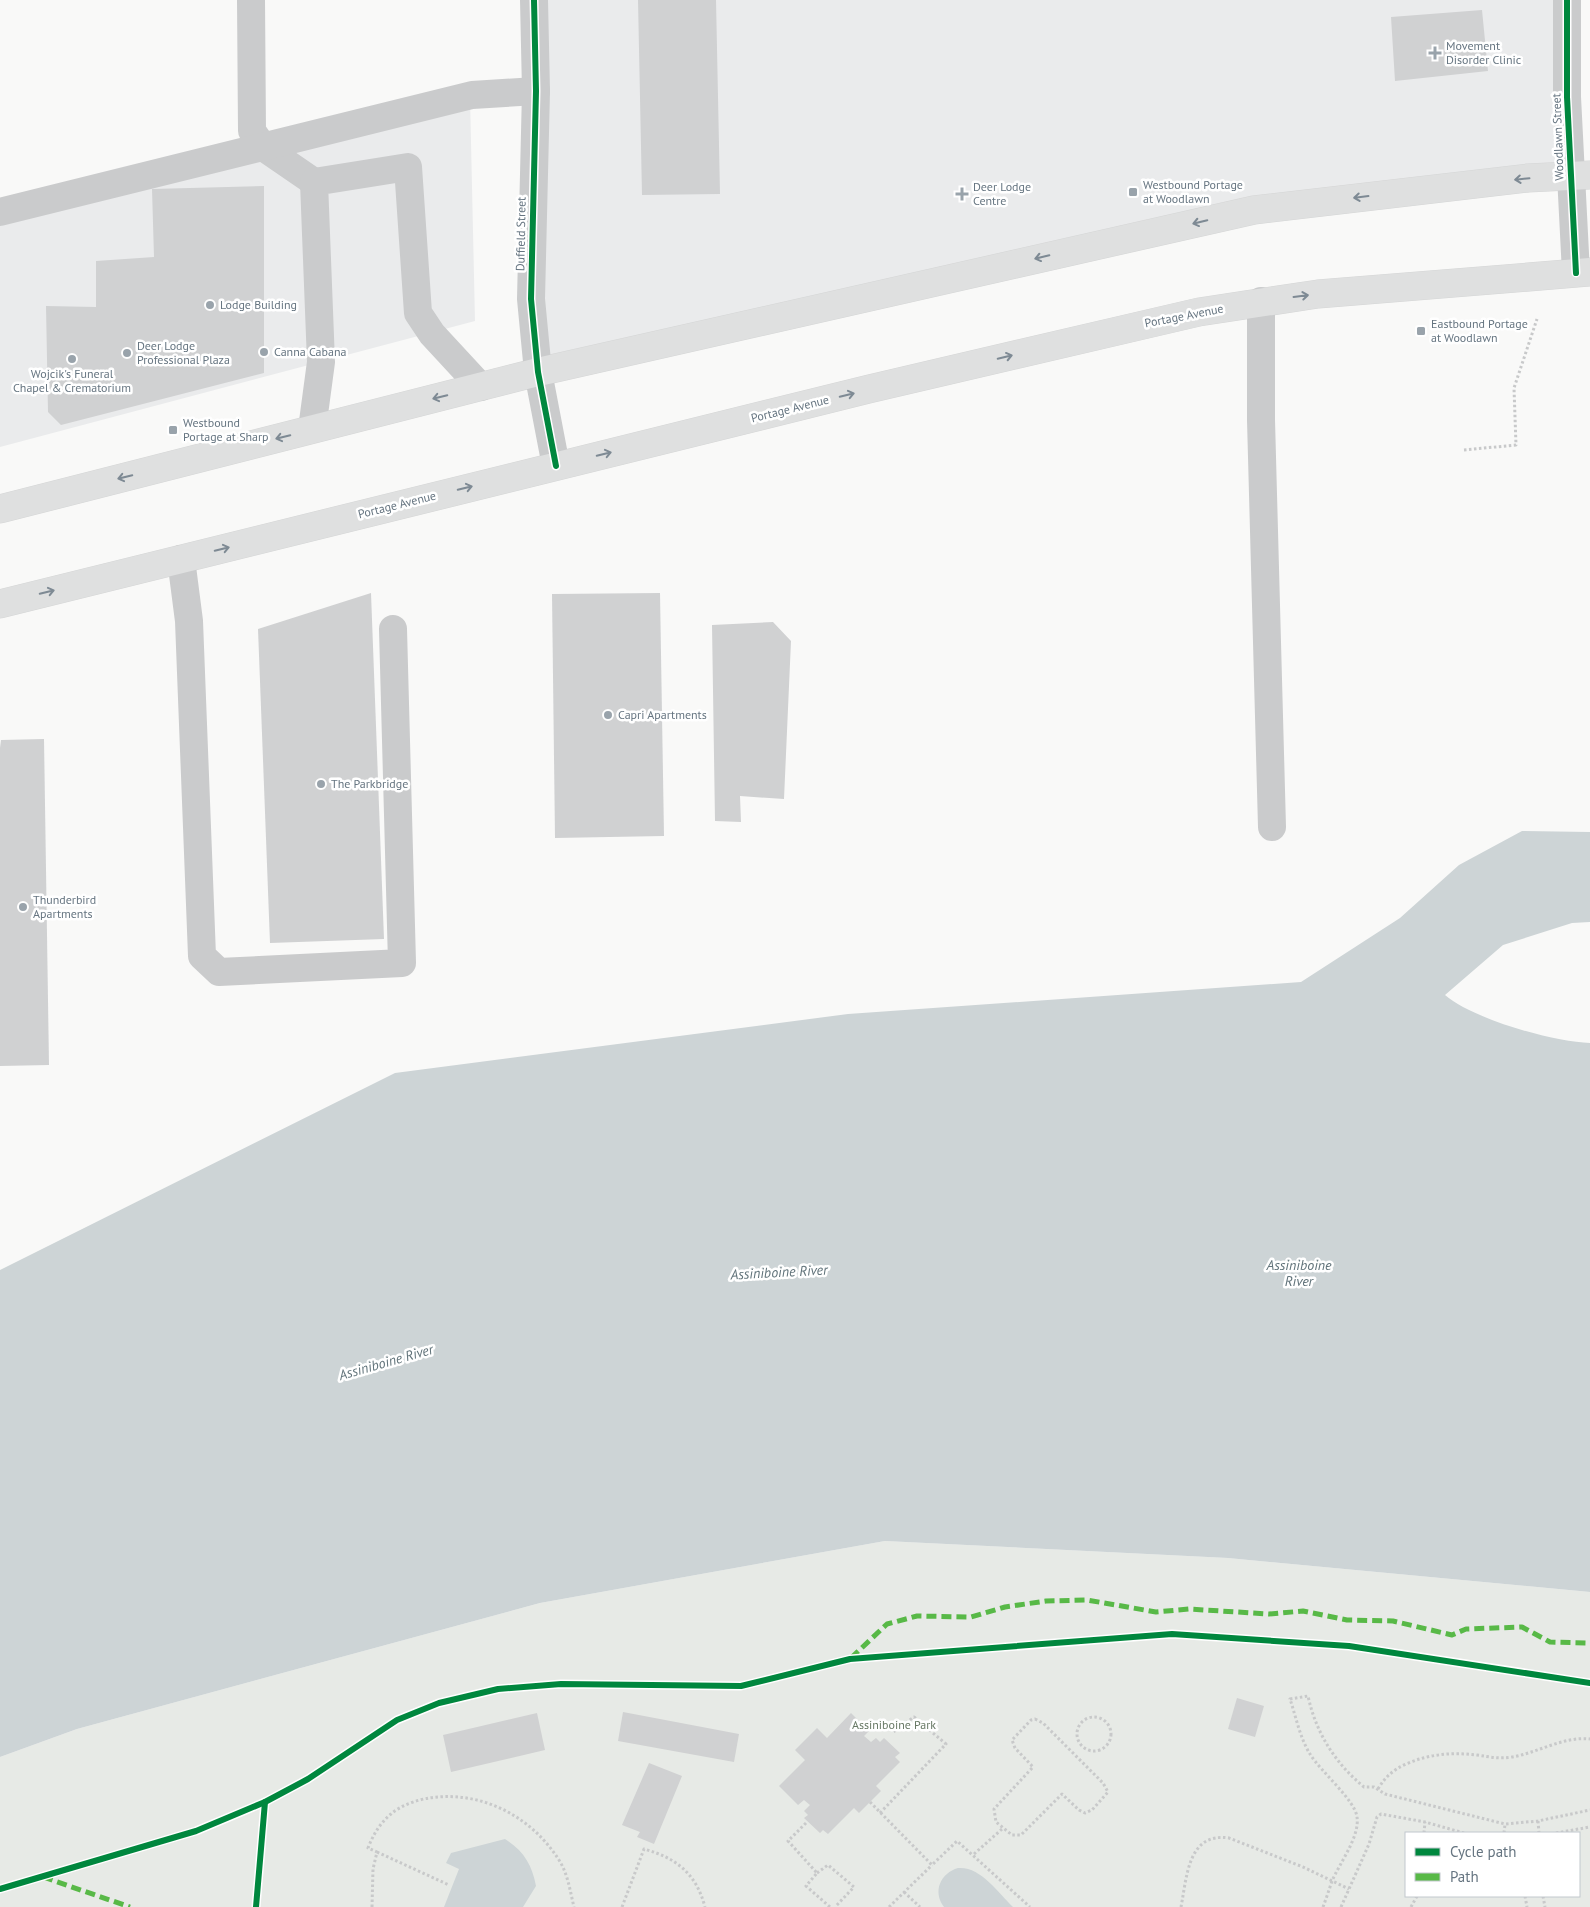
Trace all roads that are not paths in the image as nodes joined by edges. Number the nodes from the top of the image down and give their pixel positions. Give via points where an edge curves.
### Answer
1 (251, 0) edge
2 (534, 0) edge
3 (1567, 0) edge
4 (536, 91) junction
5 (262, 147) junction
6 (1580, 175) edge
7 (314, 182) junction
8 (0, 212) edge
9 (1583, 273) edge
10 (1261, 301) junction
11 (538, 372) junction
12 (481, 387) junction
13 (312, 429) junction
14 (556, 466) junction
15 (0, 509) edge
16 (181, 559) junction
17 (0, 604) edge
18 (393, 629) dead end
19 (1272, 827) dead end

1 - 5 street via 252,130
2 - 4 street, Duffield Street
3 - 6 street, Woodlawn Street
4 - 5 street via 472,95
4 - 11 street, Duffield Street via 531,299
5 - 7 street
5 - 8 street
6 - 9 street, Woodlawn Street
6 -> 11 highway via 1528,178 1254,210
7 - 12 street via 408,167 418,313 432,334
7 - 13 street via 321,362
10 -> 9 highway, Portage Avenue
14 -> 10 highway, Portage Avenue via 1136,325
10 - 19 street
11 - 12 highway
11 - 14 street, Duffield Street
12 -> 13 highway
13 -> 15 highway
16 -> 14 highway, Portage Avenue
17 -> 16 highway, Portage Avenue
16 - 18 street via 189,622 202,956 219,972 402,963

